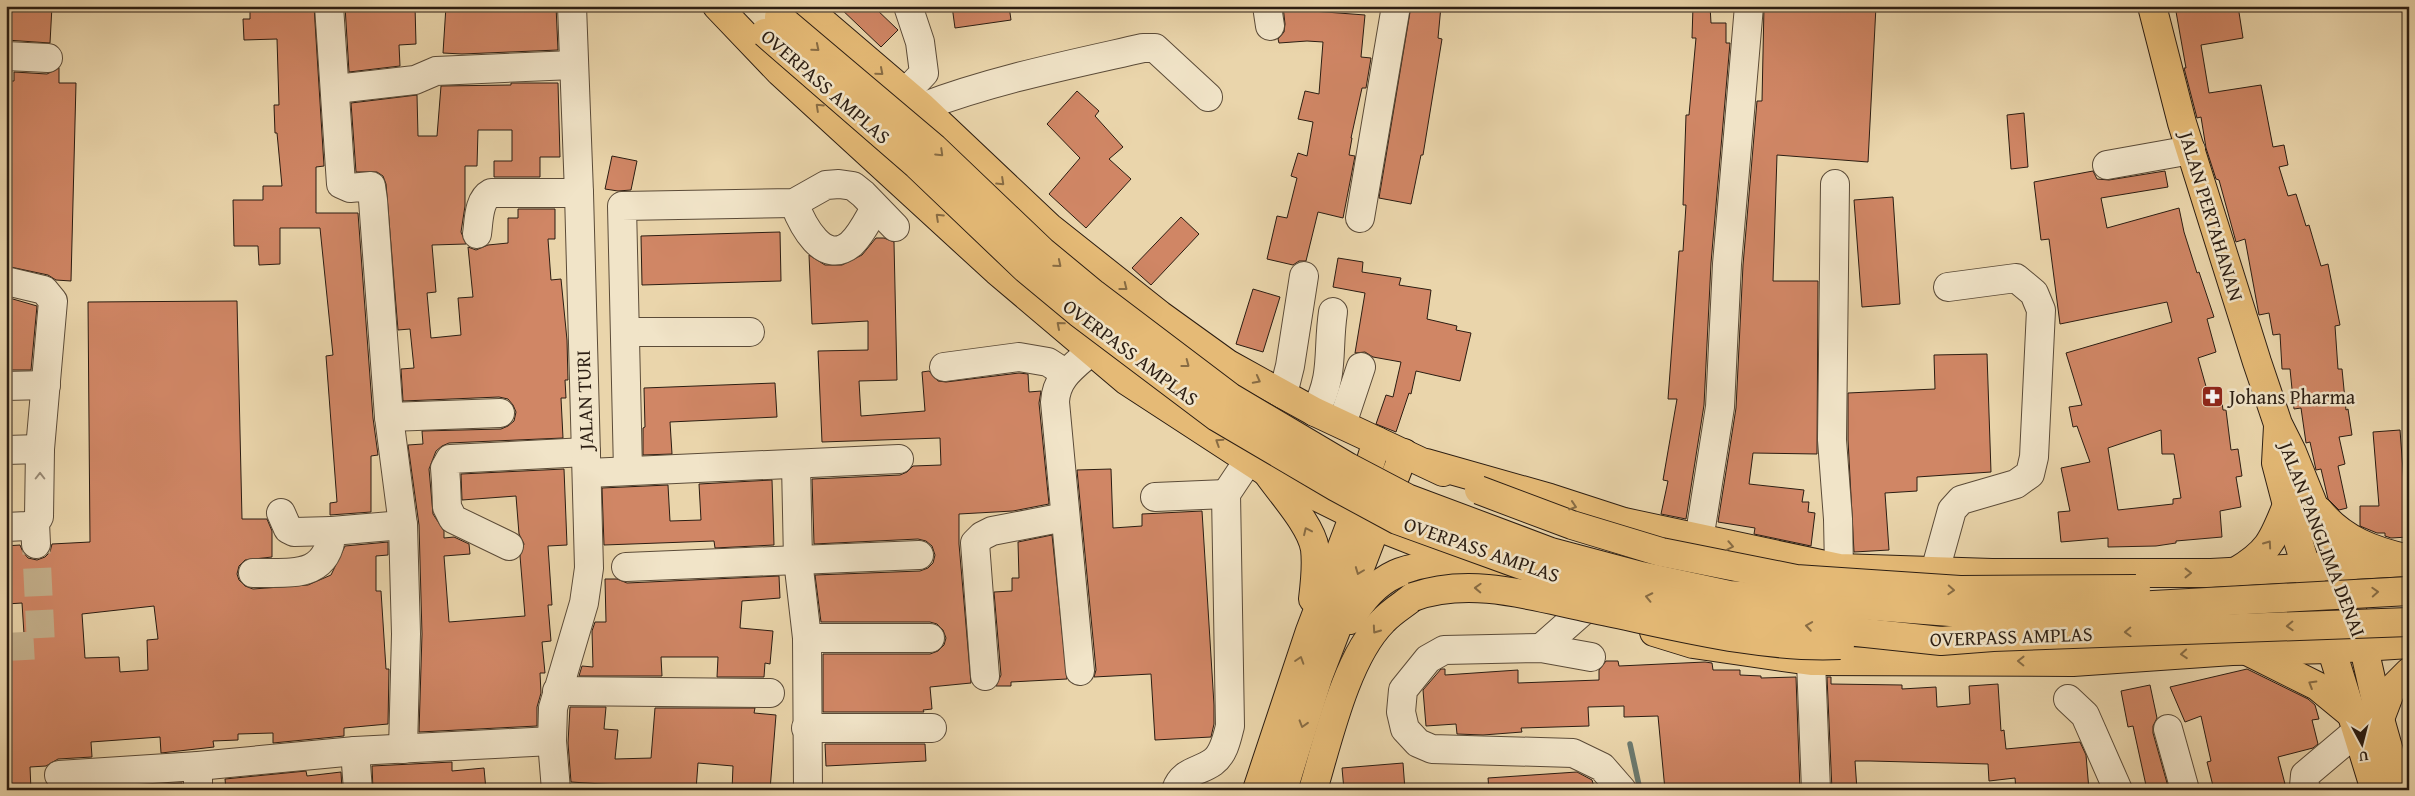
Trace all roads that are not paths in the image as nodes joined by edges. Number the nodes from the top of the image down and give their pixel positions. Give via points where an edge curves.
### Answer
1 (329, 6) edge
2 (572, 6) edge
3 (717, 6) edge
4 (726, 6) edge
5 (804, 6) edge
6 (908, 6) edge
7 (1396, 6) edge
8 (1749, 6) edge
9 (2152, 6) edge
10 (770, 19) edge
11 (6, 56) edge
12 (48, 58) dead end
13 (573, 65) junction
14 (336, 88) junction
15 (1208, 97) dead end
16 (913, 100) junction
17 (2190, 150) junction
18 (2107, 165) dead end
19 (1835, 184) dead end
20 (579, 200) junction
21 (794, 203) junction
22 (622, 206) junction
23 (875, 208) junction
24 (1360, 218) dead end
25 (895, 227) dead end
26 (477, 234) dead end
27 (1304, 276) dead end
28 (6, 281) edge
29 (1948, 287) dead end
30 (1333, 312) dead end
31 (626, 332) junction
32 (750, 332) dead end
33 (1090, 352) junction
34 (944, 367) dead end
35 (1361, 367) dead end
36 (1065, 373) junction
37 (46, 384) junction
38 (6, 386) edge
39 (1284, 394) junction
40 (1315, 412) junction
41 (500, 413) dead end
42 (389, 417) junction
43 (1342, 424) junction
44 (2278, 424) joint
45 (1377, 441) junction
46 (40, 449) junction
47 (6, 450) edge
48 (1415, 458) junction
49 (899, 459) dead end
50 (587, 462) junction
51 (796, 464) junction
52 (1257, 466) junction
53 (628, 471) junction
54 (1226, 494) junction
55 (1155, 497) dead end
56 (2300, 505) junction
57 (281, 513) dead end
58 (1065, 517) junction
59 (1365, 520) junction
60 (403, 525) junction
61 (6, 527) edge
62 (332, 531) junction
63 (1699, 540) junction
64 (508, 546) dead end
65 (919, 555) dead end
66 (2409, 559) edge
67 (798, 560) junction
68 (2409, 562) edge
69 (1471, 564) junction
70 (2338, 566) junction
71 (626, 567) dead end
72 (1839, 568) junction
73 (2307, 569) junction
74 (1936, 571) junction
75 (2227, 572) junction
76 (253, 573) dead end
77 (2409, 591) edge
78 (2257, 598) junction
79 (1584, 610) junction
80 (2409, 622) edge
81 (1310, 631) junction
82 (807, 638) junction
83 (930, 638) dead end
84 (1941, 641) junction
85 (2409, 644) edge
86 (1541, 648) junction
87 (2364, 648) junction
88 (2332, 649) junction
89 (2240, 651) junction
90 (1591, 657) dead end
91 (1811, 661) junction
92 (1080, 670) dead end
93 (2409, 672) edge
94 (984, 676) dead end
95 (1318, 677) junction
96 (557, 691) junction
97 (770, 693) dead end
98 (2068, 698) dead end
99 (2380, 719) junction
100 (2354, 723) junction
101 (806, 728) junction
102 (932, 728) dead end
103 (2168, 730) dead end
104 (552, 741) junction
105 (403, 748) junction
106 (355, 751) junction
107 (59, 775) dead end
108 (198, 778) edge
109 (142, 779) edge
110 (358, 790) edge
111 (556, 790) edge
112 (808, 790) edge
113 (1176, 790) edge
114 (1257, 790) edge
115 (1283, 790) edge
116 (1313, 790) edge
117 (1622, 790) edge
118 (1816, 790) edge
119 (2118, 790) edge
120 (2185, 790) edge
121 (2307, 790) edge
122 (2375, 790) edge
123 (2400, 790) edge

1 - 14 street
2 - 13 street, JALAN TURI
33 -> 3 main road via 780,72
4 - 10 main road, OVERPASS AMPLAS
5 -> 16 main road
6 - 16 street via 920,42 924,72
7 - 24 street
8 - 63 street via 1727,264 1720,406
9 - 17 main road, JALAN PERTAHANAN
10 -> 78 main road, OVERPASS AMPLAS, bridge via 934,148 1042,251 1230,397 1407,498 1552,552 1729,595 1963,612 2064,610
84 -> 10 main road, OVERPASS AMPLAS, bridge via 1819,628 1721,612 1549,575 1397,520 1336,488 1217,417 1026,269
11 - 12 street
13 - 14 street via 436,71 414,80
13 - 20 street, JALAN TURI
14 - 42 street via 342,184 350,188 371,186
15 - 16 street via 1155,48 1143,48
16 -> 39 main road via 1049,227 1103,271 1228,364
17 - 18 street
17 - 44 main road, JALAN PERTAHANAN
19 - 72 street via 1832,440
20 - 22 street
20 - 26 street via 490,193 482,201
20 - 50 street, JALAN TURI
21 - 22 street
21 - 23 street via 826,185 839,184 853,186
21 - 23 street via 814,240 825,248 838,249 854,241
22 - 31 street
23 - 25 street
27 - 39 street
28 - 37 street via 44,290 53,300
29 - 74 street via 2016,278 2034,293 2042,310 2034,457 2030,474 2016,484 1961,500 1952,510
30 - 40 street via 1329,375 1325,394
31 - 32 street
31 - 53 street
33 - 36 street
52 -> 33 main road via 1127,381
34 - 36 street via 1019,357 1048,362
35 - 43 street
36 - 58 street via 1056,391 1055,402
37 - 38 street
37 - 46 street
39 - 40 main road
40 - 43 main road
41 - 42 street
42 - 60 street
43 - 45 main road
44 - 56 main road, JALAN PANGLIMA DENAI via 2276,463
45 - 48 main road
45 - 59 main road
46 - 47 street
61 -> 46 street via 36,534
48 - 59 main road
48 -> 63 main road via 1624,522
48 -> 78 main road, bridge via 1479,490 1572,525 1661,552 1796,579 1960,590 2159,589
49 - 51 street
50 - 53 street
50 - 64 street via 450,459 445,468 447,507 453,519
50 - 96 street, JALAN TURI via 589,568 584,603
51 - 53 street
51 - 67 street
52 - 54 street
52 - 59 main road
81 -> 52 main road via 1315,547 1304,524
54 - 55 street
54 - 113 street via 1230,726 1224,746 1214,761 1185,775
56 - 66 main road via 2361,545
56 - 70 main road, JALAN PANGLIMA DENAI
56 - 73 main road, JALAN PANGLIMA DENAI
75 -> 56 main road via 2257,559
57 - 62 street via 288,529 294,532
58 - 92 street
58 - 94 street via 992,531 975,543
59 - 69 main road
59 - 81 main road
59 -> 95 main road
60 - 62 street
60 - 105 street via 406,634
62 - 76 street via 331,548 315,566 304,571
63 -> 72 main road
65 - 67 street
67 - 71 street
67 - 82 street
68 - 70 main road
69 - 79 main road
69 - 95 main road via 1432,564 1407,569 1384,580 1362,598
70 - 73 main road
70 - 87 main road, JALAN PANGLIMA DENAI
72 - 74 main road
73 - 75 main road
73 - 88 main road, JALAN PANGLIMA DENAI
74 -> 75 main road
75 - 89 main road via 2231,620
78 -> 77 main road, OVERPASS AMPLAS, bridge
79 - 86 street
79 - 91 main road via 1693,644
80 -> 84 main road, OVERPASS AMPLAS, bridge via 1993,636
114 -> 81 main road
82 - 83 street
82 - 101 street
84 -> 116 main road, bridge via 1813,646 1738,638 1501,589 1433,590 1413,598 1382,621 1364,648 1345,688
85 - 87 main road
86 - 90 street
86 - 117 street via 1444,650 1428,659 1404,690 1401,712 1405,729 1418,743 1432,749 1573,753 1602,768
87 - 88 main road
87 - 99 main road, JALAN PANGLIMA DENAI
88 - 89 main road
88 - 100 main road, JALAN PANGLIMA DENAI
89 -> 91 main road via 2073,662
100 -> 89 main road via 2317,686
91 - 118 street
93 - 99 main road via 2391,690
95 -> 115 main road
96 - 97 street
96 - 104 street, JALAN TURI
98 - 119 street via 2084,715
99 - 123 main road, JALAN PANGLIMA DENAI
100 - 121 street via 2305,775
100 - 122 main road, JALAN PANGLIMA DENAI
101 - 102 street
101 - 112 street
103 - 120 street
104 - 105 street
104 - 111 street, JALAN TURI
105 - 106 street
106 - 108 street
106 - 110 street
107 - 109 street
108 - 109 street

